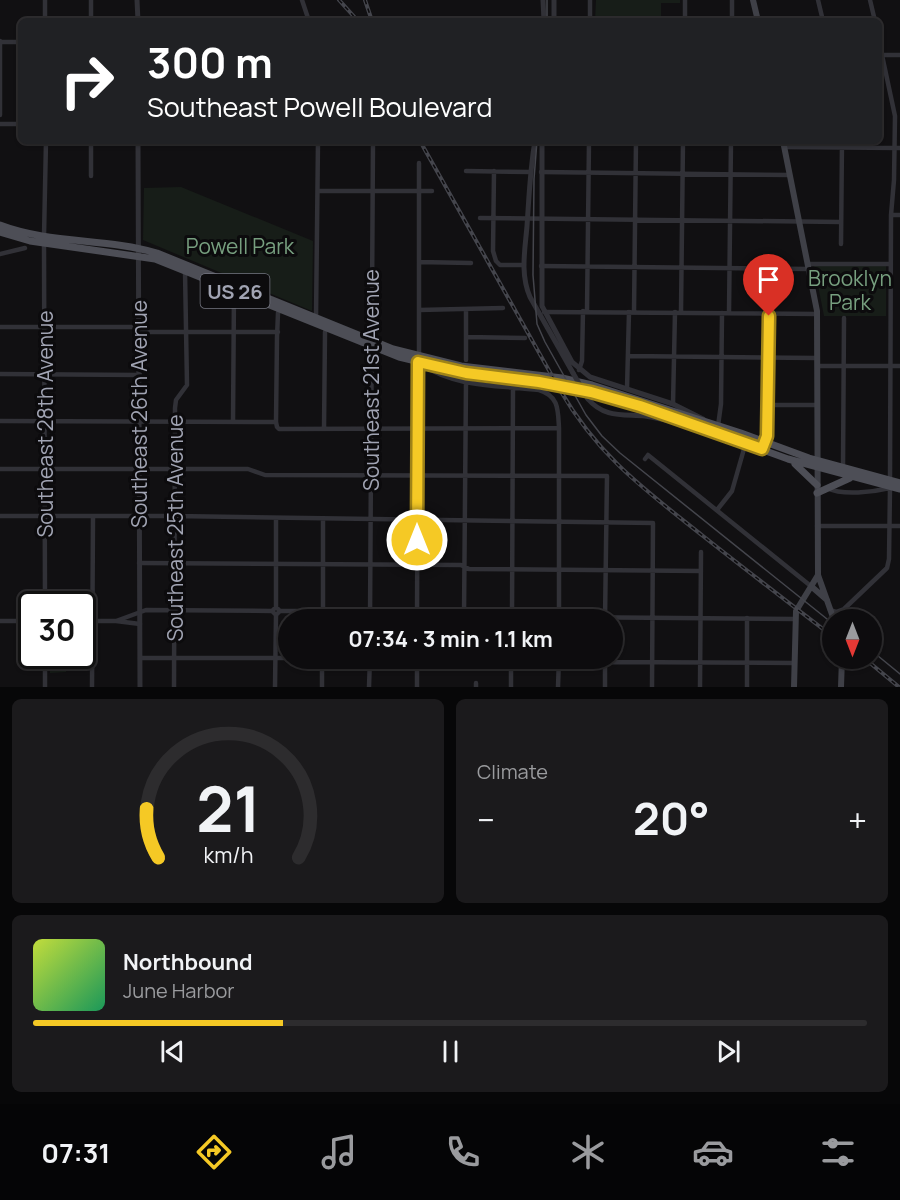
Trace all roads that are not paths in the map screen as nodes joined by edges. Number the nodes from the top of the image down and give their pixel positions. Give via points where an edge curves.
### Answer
1 (45, 0) edge
2 (91, 0) edge
3 (137, 0) edge
4 (302, 0) edge
5 (543, 0) edge
6 (554, 0) edge
7 (590, 0) edge
8 (685, 0) edge
9 (732, 0) edge
10 (753, 0) edge
11 (818, 0) edge
12 (870, 0) edge
13 (45, 18) edge
14 (91, 18) edge
15 (138, 18) edge
16 (308, 18) edge
17 (544, 18) edge
18 (554, 18) edge
19 (590, 18) edge
20 (684, 18) edge
21 (732, 18) edge
22 (757, 18) edge
23 (822, 18) edge
24 (874, 18) edge
25 (0, 41) edge
26 (18, 42) edge
27 (882, 55) edge
28 (900, 55) edge
29 (882, 64) edge
30 (0, 115) edge
31 (0, 124) edge
32 (18, 124) edge
33 (46, 144) edge
34 (91, 144) edge
35 (138, 144) edge
36 (318, 144) edge
37 (373, 144) edge
38 (535, 144) edge
39 (542, 144) edge
40 (589, 144) edge
41 (636, 144) edge
42 (683, 144) edge
43 (731, 144) edge
44 (784, 144) edge
45 (842, 144) edge
46 (897, 148) edge
47 (419, 163) dead end
48 (466, 171) dead end
49 (494, 171) junction
50 (530, 172) junction
51 (541, 172) junction
52 (589, 172) junction
53 (635, 173) junction
54 (683, 174) junction
55 (730, 174) junction
56 (790, 175) junction
57 (91, 176) dead end
58 (318, 191) junction
59 (372, 191) junction
60 (419, 191) junction
61 (432, 191) dead end
62 (891, 215) junction
63 (900, 215) edge
64 (480, 218) dead end
65 (494, 218) junction
66 (527, 219) junction
67 (542, 219) junction
68 (588, 220) junction
69 (635, 220) junction
70 (682, 220) junction
71 (729, 221) junction
72 (799, 222) junction
73 (842, 222) junction
74 (0, 225) edge
75 (0, 232) edge
76 (44, 239) junction
77 (841, 244) dead end
78 (25, 248) dead end
79 (138, 252) junction
80 (0, 254) edge
81 (419, 262) junction
82 (471, 263) dead end
83 (890, 264) junction
84 (524, 265) junction
85 (541, 266) junction
86 (587, 267) junction
87 (635, 267) junction
88 (808, 267) junction
89 (186, 268) junction
90 (682, 268) junction
91 (729, 268) junction
92 (235, 288) junction
93 (281, 307) junction
94 (503, 309) dead end
95 (419, 310) junction
96 (466, 310) junction
97 (585, 311) junction
98 (544, 312) junction
99 (632, 312) junction
100 (678, 312) junction
101 (722, 313) junction
102 (729, 313) junction
103 (769, 313) junction
104 (817, 314) junction
105 (844, 318) dead end
106 (315, 321) junction
107 (327, 326) junction
108 (0, 327) edge
109 (44, 327) junction
110 (139, 330) junction
111 (186, 332) junction
112 (233, 332) junction
113 (278, 332) junction
114 (466, 337) junction
115 (525, 338) dead end
116 (372, 344) junction
117 (628, 356) junction
118 (674, 356) junction
119 (721, 357) junction
120 (769, 358) junction
121 (419, 359) junction
122 (466, 360) dead end
123 (817, 362) junction
124 (844, 366) junction
125 (890, 366) junction
126 (900, 366) edge
127 (576, 372) junction
128 (0, 374) edge
129 (44, 374) junction
130 (140, 375) junction
131 (466, 382) junction
132 (513, 388) junction
133 (627, 389) junction
134 (673, 404) junction
135 (768, 405) junction
136 (817, 405) junction
137 (44, 421) junction
138 (0, 422) edge
139 (139, 422) junction
140 (176, 422) junction
141 (233, 422) junction
142 (276, 422) junction
143 (715, 425) junction
144 (694, 426) junction
145 (371, 428) junction
146 (418, 428) junction
147 (465, 428) junction
148 (513, 428) junction
149 (559, 428) junction
150 (324, 429) junction
151 (748, 435) junction
152 (765, 441) junction
153 (745, 443) junction
154 (762, 449) junction
155 (645, 459) dead end
156 (788, 459) junction
157 (817, 464) junction
158 (843, 468) junction
159 (0, 469) edge
160 (45, 469) junction
161 (140, 469) junction
162 (176, 469) junction
163 (370, 475) junction
164 (417, 475) junction
165 (465, 475) junction
166 (512, 475) junction
167 (559, 475) junction
168 (851, 477) junction
169 (893, 485) edge
170 (827, 488) junction
171 (817, 489) junction
172 (717, 510) junction
173 (0, 516) edge
174 (46, 516) junction
175 (93, 516) junction
176 (140, 516) junction
177 (175, 516) junction
178 (276, 519) junction
179 (324, 519) junction
180 (370, 519) junction
181 (417, 519) junction
182 (465, 521) junction
183 (512, 523) junction
184 (559, 523) junction
185 (606, 523) junction
186 (817, 526) junction
187 (890, 526) junction
188 (900, 526) edge
189 (701, 552) dead end
190 (140, 562) junction
191 (175, 563) junction
192 (276, 564) junction
193 (323, 564) junction
194 (370, 564) junction
195 (417, 564) junction
196 (464, 567) junction
197 (512, 570) junction
198 (559, 570) junction
199 (605, 570) junction
200 (653, 570) junction
201 (701, 571) junction
202 (818, 575) junction
203 (812, 587) junction
204 (45, 591) edge
205 (93, 591) edge
206 (140, 598) junction
207 (828, 601) junction
208 (323, 609) edge
209 (370, 609) edge
210 (417, 609) edge
211 (464, 609) edge
212 (512, 609) edge
213 (559, 609) edge
214 (606, 609) edge
215 (830, 609) edge
216 (844, 609) edge
217 (151, 610) junction
218 (175, 610) junction
219 (276, 611) junction
220 (140, 613) junction
221 (653, 617) junction
222 (623, 618) edge
223 (700, 618) junction
224 (747, 618) junction
225 (795, 619) junction
226 (0, 621) edge
227 (18, 621) edge
228 (96, 621) edge
229 (116, 621) junction
230 (140, 624) junction
231 (140, 658) junction
232 (174, 658) junction
233 (275, 658) junction
234 (623, 661) edge
235 (652, 662) junction
236 (700, 663) junction
237 (747, 663) junction
238 (794, 663) junction
239 (45, 669) edge
240 (92, 669) edge
241 (322, 669) edge
242 (370, 669) edge
243 (417, 669) edge
244 (511, 669) edge
245 (559, 669) edge
246 (605, 669) edge
247 (842, 669) edge
248 (45, 687) edge
249 (92, 687) edge
250 (140, 687) edge
251 (174, 687) edge
252 (275, 687) edge
253 (322, 687) edge
254 (369, 687) edge
255 (417, 687) edge
256 (511, 687) edge
257 (558, 687) edge
258 (605, 687) edge
259 (652, 687) edge
260 (700, 687) edge
261 (747, 687) edge
262 (794, 687) edge
263 (841, 687) edge

1 - 13 street
2 - 14 street
3 - 15 street
4 - 16 street
5 - 17 street
6 - 18 street
7 - 19 street
8 - 20 street
9 - 21 street
10 - 22 main road
11 - 23 street
12 - 24 street
25 - 26 street
25 - 30 street
27 - 28 street
29 - 46 street
31 - 32 street
33 - 76 street, Southeast 28th Avenue
34 - 57 street
35 - 79 street, Southeast 26th Avenue
36 - 58 street
37 - 59 street, Southeast 21st Avenue
38 - 50 street
39 - 51 street
40 - 52 street
41 - 53 street
42 - 54 street
43 - 55 street
44 - 45 street
44 - 56 main road
45 - 46 street
45 - 73 street
46 - 62 street
47 - 60 street
48 - 49 street
49 - 50 street
49 - 65 street
50 - 66 street
51 - 52 street
51 - 67 street
52 - 53 street
52 - 68 street
53 - 54 street
53 - 69 street
54 - 55 street
54 - 70 street
55 - 56 street
55 - 71 street
56 - 72 main road
58 - 59 street
58 - 106 street
59 - 60 street
59 - 116 street, Southeast 21st Avenue
60 - 61 street
60 - 81 street
62 - 63 street
62 - 83 street
64 - 65 street
65 - 66 street
65 - 84 street via 496,262
66 - 67 street
66 - 84 street
67 - 68 street
67 - 85 street
68 - 69 street
68 - 86 street
69 - 70 street
69 - 87 street
70 - 71 street
70 - 90 street
71 - 72 street
71 - 91 street
72 - 73 street
72 - 88 main road
73 - 77 street
74 - 76 main road, US 26
75 - 76 main road, US 26
76 - 79 main road, US 26
76 - 109 street, Southeast 28th Avenue
78 - 80 street
79 - 89 main road, US 26
79 - 110 street, Southeast 26th Avenue
81 - 82 street
81 - 95 street
83 - 88 street
83 - 125 street
84 - 127 street via 530,297
85 - 86 street
85 - 98 street
86 - 87 street
86 - 97 street
87 - 90 street
87 - 99 street
88 - 91 street
88 - 104 main road
89 - 92 main road, US 26
89 - 111 street, Southeast 25th Avenue
90 - 91 street
90 - 100 street
91 - 102 street
92 - 93 main road, US 26
92 - 112 street
93 - 106 main road, US 26
93 - 113 street
94 - 96 street
95 - 96 street
95 - 121 street
96 - 114 street
97 - 98 street
97 - 99 street
97 - 127 street via 582,361
98 - 127 street
99 - 100 street
99 - 117 street
100 - 101 street
100 - 118 street
101 - 102 street
101 - 119 street
102 - 103 street
103 - 104 street
103 - 120 street
104 - 123 main road
105 - 124 street
106 - 107 main road, US 26
107 - 116 main road, US 26
107 - 150 street
108 - 109 street
109 - 110 street
109 - 129 street, Southeast 28th Avenue
110 - 111 street
110 - 130 street, Southeast 26th Avenue
111 - 112 street
111 - 140 street, Southeast 25th Avenue via 187,385 175,403
112 - 113 street
112 - 141 street
113 - 142 street
114 - 115 street
114 - 122 street
116 - 121 main road, US 26
116 - 145 street, Southeast 21st Avenue
117 - 118 street
117 - 133 street
118 - 119 street
118 - 134 street
119 - 120 street
119 - 143 street via 720,421
120 - 123 street
120 - 135 street
121 - 131 street via 434,372
121 - 143 main road, US 26 via 574,381
121 - 144 main road, US 26 via 466,373 591,392
121 - 146 street
123 - 124 street
123 - 136 main road
124 - 125 street
124 - 158 street
125 - 126 street
125 - 169 street
127 - 133 street
127 - 144 street, bridge via 588,399 599,409
128 - 129 street
129 - 130 street
129 - 137 street, Southeast 28th Avenue
130 - 139 street, Southeast 26th Avenue
131 - 132 street
131 - 147 street
132 - 148 street
132 - 149 street via 539,390 554,398
133 - 134 street
134 - 143 street
135 - 136 street
135 - 152 street
136 - 157 main road
137 - 138 street
137 - 139 street
137 - 160 street, Southeast 28th Avenue
139 - 140 street
139 - 161 street, Southeast 26th Avenue
140 - 141 street
140 - 162 street, Southeast 25th Avenue
141 - 142 street
142 - 150 street via 279,429
143 - 151 main road, US 26
144 - 153 main road, US 26
145 - 146 street
145 - 150 street
145 - 163 street, Southeast 21st Avenue
146 - 147 street
146 - 164 street
147 - 148 street
147 - 165 street
148 - 149 street
148 - 166 street
149 - 167 street
151 - 152 main road, US 26
151 - 153 street
152 - 154 street
152 - 157 main road, US 26
153 - 154 main road, US 26
153 - 172 street via 732,491
154 - 156 main road, US 26
155 - 172 street via 648,455
156 - 157 main road, US 26
156 - 171 main road via 802,468
157 - 158 main road, US 26
157 - 168 main road, US 26
157 - 171 main road
158 - 169 main road, US 26
159 - 160 street
160 - 161 street
160 - 174 street, Southeast 28th Avenue
161 - 162 street
161 - 176 street, Southeast 26th Avenue
162 - 163 street via 248,469 265,475
162 - 177 street, Southeast 25th Avenue
163 - 164 street
163 - 180 street, Southeast 21st Avenue
164 - 165 street
164 - 181 street
165 - 166 street
165 - 182 street
166 - 167 street
166 - 183 street
167 - 184 street
167 - 185 street via 607,476
168 - 169 main road, US 26
168 - 170 main road
169 - 170 street via 872,492
169 - 187 street
170 - 171 main road
171 - 186 main road
172 - 203 street
173 - 174 street
174 - 175 street
174 - 204 street, Southeast 28th Avenue
175 - 176 street
175 - 205 street
176 - 177 street
176 - 190 street, Southeast 26th Avenue
177 - 178 street
177 - 191 street, Southeast 25th Avenue
178 - 179 street
178 - 192 street
179 - 180 street
179 - 193 street
180 - 181 street
180 - 194 street, Southeast 21st Avenue
181 - 182 street
181 - 195 street
182 - 183 street
182 - 196 street
183 - 184 street
183 - 197 street
184 - 185 street
184 - 198 street
185 - 199 street
185 - 200 street via 653,524
186 - 187 street
186 - 202 main road
187 - 188 street
187 - 216 street via 888,565
189 - 201 street
190 - 191 street
190 - 206 street, Southeast 26th Avenue
191 - 192 street
191 - 218 street, Southeast 25th Avenue
192 - 193 street
192 - 219 street
193 - 194 street
193 - 208 street
194 - 195 street
194 - 209 street, Southeast 21st Avenue
195 - 196 street
195 - 210 street
196 - 197 street
196 - 211 street
197 - 198 street
197 - 212 street
198 - 199 street
198 - 213 street
199 - 200 street
199 - 214 street
200 - 201 street
200 - 221 street
201 - 223 street
202 - 203 main road
202 - 207 main road
203 - 207 main road
203 - 225 main road
206 - 217 street
206 - 220 street, Southeast 26th Avenue
207 - 215 main road
217 - 218 street
217 - 220 street
218 - 219 street
218 - 232 street, Southeast 25th Avenue
219 - 233 street
220 - 229 street
220 - 230 street, Southeast 26th Avenue
221 - 222 street
221 - 223 street
221 - 235 street
223 - 224 street
223 - 236 street
224 - 225 street
224 - 237 street
225 - 238 main road
226 - 227 street
228 - 229 street
229 - 230 street
230 - 231 street, Southeast 26th Avenue
231 - 232 street
231 - 250 street, Southeast 26th Avenue
232 - 233 street
232 - 251 street, Southeast 25th Avenue
233 - 252 street
234 - 235 street
235 - 236 street
235 - 259 street
236 - 237 street
236 - 260 street
237 - 238 street
237 - 261 street
238 - 262 main road
239 - 248 street
240 - 249 street
241 - 253 street
242 - 254 street
243 - 255 street
244 - 256 street
245 - 257 street
246 - 258 street
247 - 263 main road

